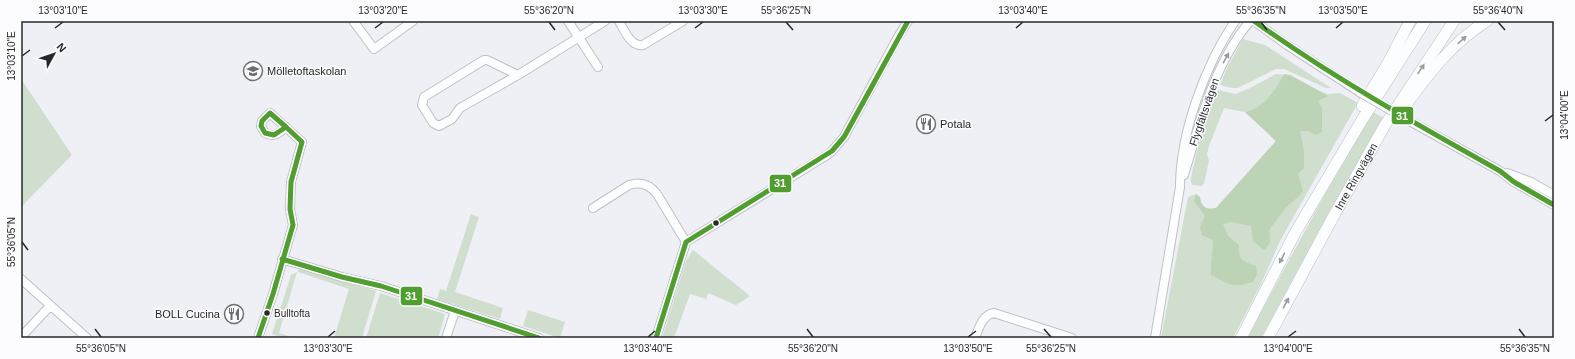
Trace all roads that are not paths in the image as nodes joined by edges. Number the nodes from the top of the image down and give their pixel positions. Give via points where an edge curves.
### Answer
1 (356, 21) edge
2 (413, 21) edge
3 (568, 21) edge
4 (605, 21) edge
5 (619, 21) edge
6 (683, 21) edge
7 (908, 21) edge
8 (1235, 21) edge
9 (1250, 21) edge
10 (1254, 21) edge
11 (1410, 21) edge
12 (1425, 21) edge
13 (1454, 21) edge
14 (1487, 21) edge
15 (579, 37) junction
16 (598, 67) dead end
17 (518, 75) junction
18 (286, 127) dead end
19 (1360, 170) junction
20 (1500, 171) junction
21 (1180, 187) junction
22 (1554, 195) edge
23 (1554, 205) edge
24 (593, 208) dead end
25 (1295, 233) junction
26 (686, 242) junction
27 (282, 259) junction
28 (21, 279) edge
29 (50, 306) junction
30 (455, 311) junction
31 (21, 337) edge
32 (87, 338) edge
33 (258, 338) edge
34 (446, 338) edge
35 (540, 338) edge
36 (656, 338) edge
37 (975, 338) edge
38 (1072, 338) edge
39 (1155, 338) edge
40 (1241, 338) edge
41 (1268, 338) edge

1 - 2 street via 354,22 374,49
3 - 15 street
4 - 15 street
5 - 6 street via 633,43 643,46
7 - 26 street via 844,137 832,151
8 - 21 street, Flygfältsvägen via 1204,77 1197,98 1180,170
21 -> 9 street, Flygfältsvägen via 1214,79
10 - 20 street, bridge via 1361,93
11 - 25 highway via 1323,175
12 - 25 highway, Inre Ringvägen
19 -> 13 highway, Inre Ringvägen via 1385,125
19 -> 14 highway via 1421,84 1462,40
15 - 16 street
15 - 17 street
17 - 17 street via 460,108 452,118 439,126 433,123 422,106 424,98 484,60
18 - 27 street via 302,142 291,182 290,209 293,225
41 -> 19 highway, Inre Ringvägen
20 - 22 street via 1531,182
20 - 23 street
21 - 39 street, Flygfältsvägen
24 - 26 street via 629,185 642,183 651,187 657,194
25 -> 40 highway, Inre Ringvägen
26 - 36 street
27 - 30 street via 381,286
27 - 33 street
28 - 29 street
29 - 31 street
29 - 32 street
30 - 34 street
30 - 35 street
37 - 38 street via 985,317 994,313

